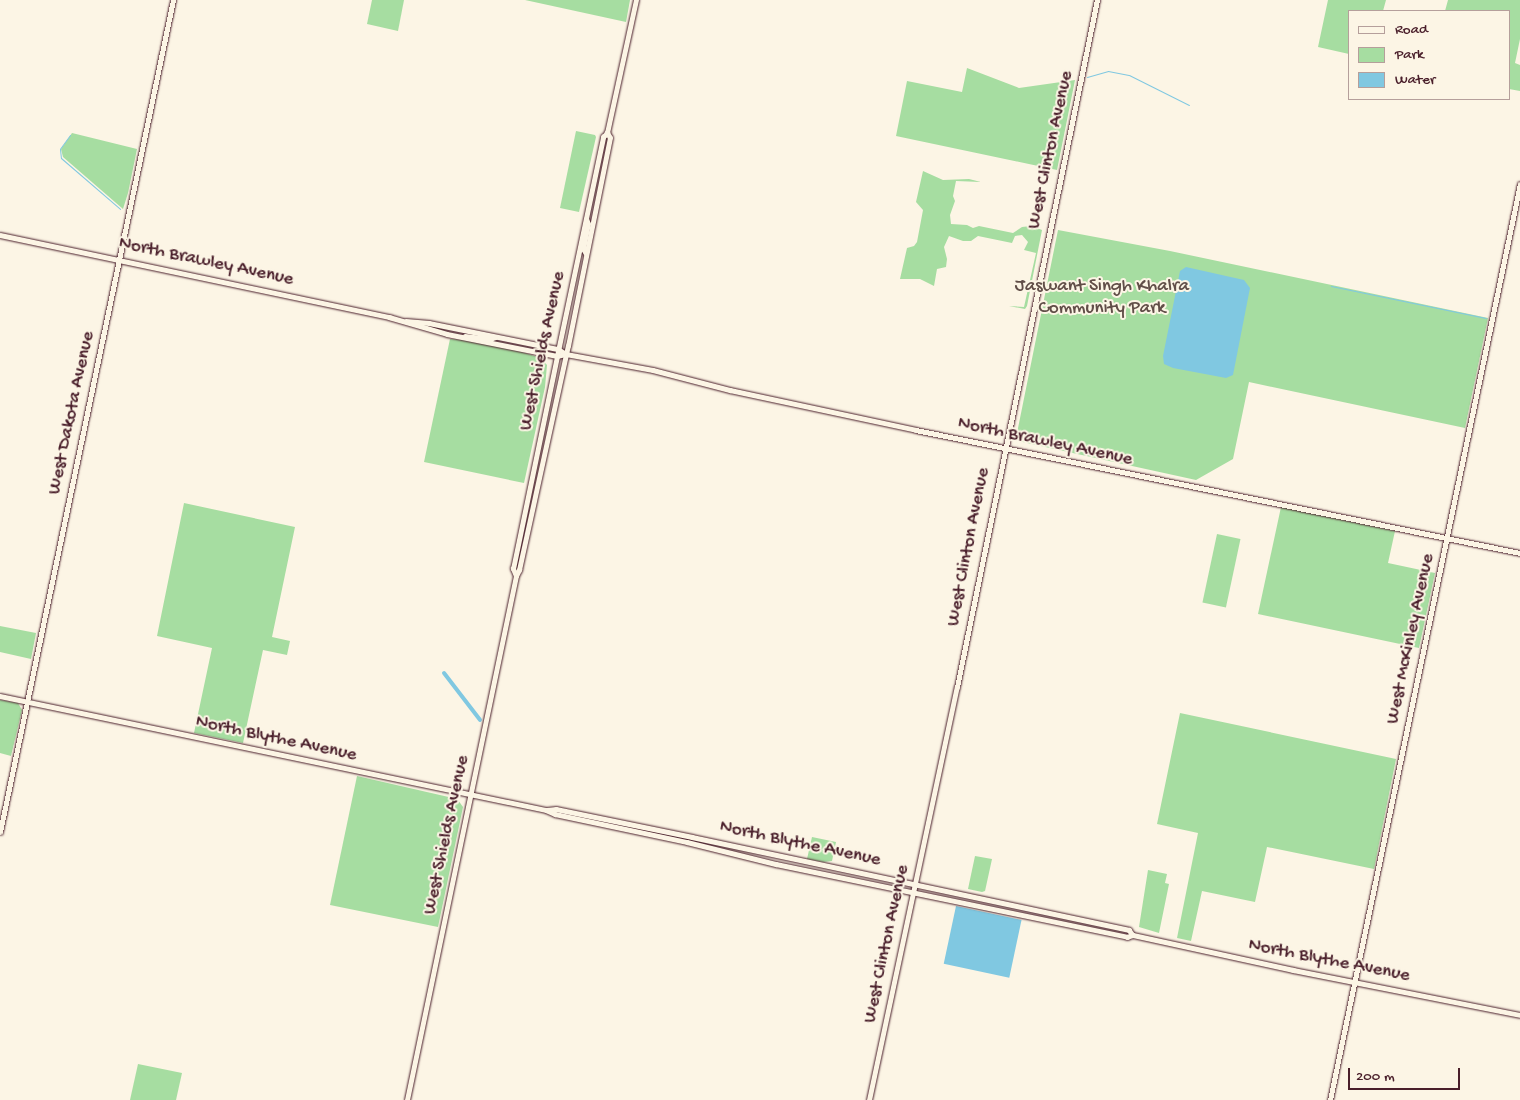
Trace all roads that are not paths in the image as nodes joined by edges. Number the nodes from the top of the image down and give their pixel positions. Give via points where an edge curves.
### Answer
1 (173, 0) edge
2 (636, 0) edge
3 (1097, 0) edge
4 (607, 133) junction
5 (1520, 184) edge
6 (586, 219) junction
7 (0, 235) edge
8 (586, 254) junction
9 (121, 259) junction
10 (577, 260) junction
11 (580, 284) junction
12 (406, 321) junction
13 (461, 337) junction
14 (496, 337) junction
15 (558, 349) junction
16 (566, 354) junction
17 (556, 356) junction
18 (1004, 448) junction
19 (1447, 538) junction
20 (1520, 553) edge
21 (516, 576) junction
22 (0, 696) edge
23 (26, 702) junction
24 (470, 795) junction
25 (546, 810) junction
26 (0, 832) edge
27 (914, 884) junction
28 (913, 892) junction
29 (1133, 934) junction
30 (1354, 981) junction
31 (1520, 1015) edge
32 (407, 1100) edge
33 (869, 1100) edge
34 (1330, 1100) edge

1 - 9 street, West Dakota Avenue
2 - 4 street, West Shields Avenue
3 - 18 street, West Clinton Avenue
4 - 6 street, West Shields Avenue via 603,137
4 - 8 street, West Shields Avenue via 610,138
5 - 19 street, West McKinley Avenue
6 - 8 street
6 - 10 street, West Shields Avenue
7 - 9 street, North Brawley Avenue
8 - 11 street, West Shields Avenue
9 - 12 street, North Brawley Avenue
9 - 23 street, West Dakota Avenue
10 - 11 street via 576,279
10 - 15 street, West Shields Avenue
11 - 16 street, West Shields Avenue
12 - 13 street, North Brawley Avenue via 427,330
12 - 14 street, North Brawley Avenue
13 - 14 street
13 - 17 street, North Brawley Avenue
14 - 15 street, North Brawley Avenue
15 - 16 street, North Brawley Avenue
15 - 17 street, West Shields Avenue
16 - 17 street, North Brawley Avenue
16 - 18 street, North Brawley Avenue via 653,370 730,390
16 - 21 street, West Shields Avenue
17 - 21 street, West Shields Avenue via 513,569
18 - 19 street, North Brawley Avenue
18 - 27 street, West Clinton Avenue
19 - 20 street, North Brawley Avenue
19 - 30 street, West McKinley Avenue
21 - 24 street, West Shields Avenue
22 - 23 street, North Blythe Avenue
23 - 24 street, North Blythe Avenue
23 - 26 street, West Dakota Avenue
24 - 25 street, North Blythe Avenue
24 - 32 street, West Shields Avenue
25 - 27 street, North Blythe Avenue via 593,816
25 - 28 street, North Blythe Avenue
27 - 28 street, West Clinton Avenue
27 - 29 street, North Blythe Avenue via 1130,930
28 - 29 street, North Blythe Avenue via 1127,937
28 - 33 street, West Clinton Avenue
29 - 30 street, North Blythe Avenue
30 - 31 street, North Blythe Avenue
30 - 34 street, West McKinley Avenue

